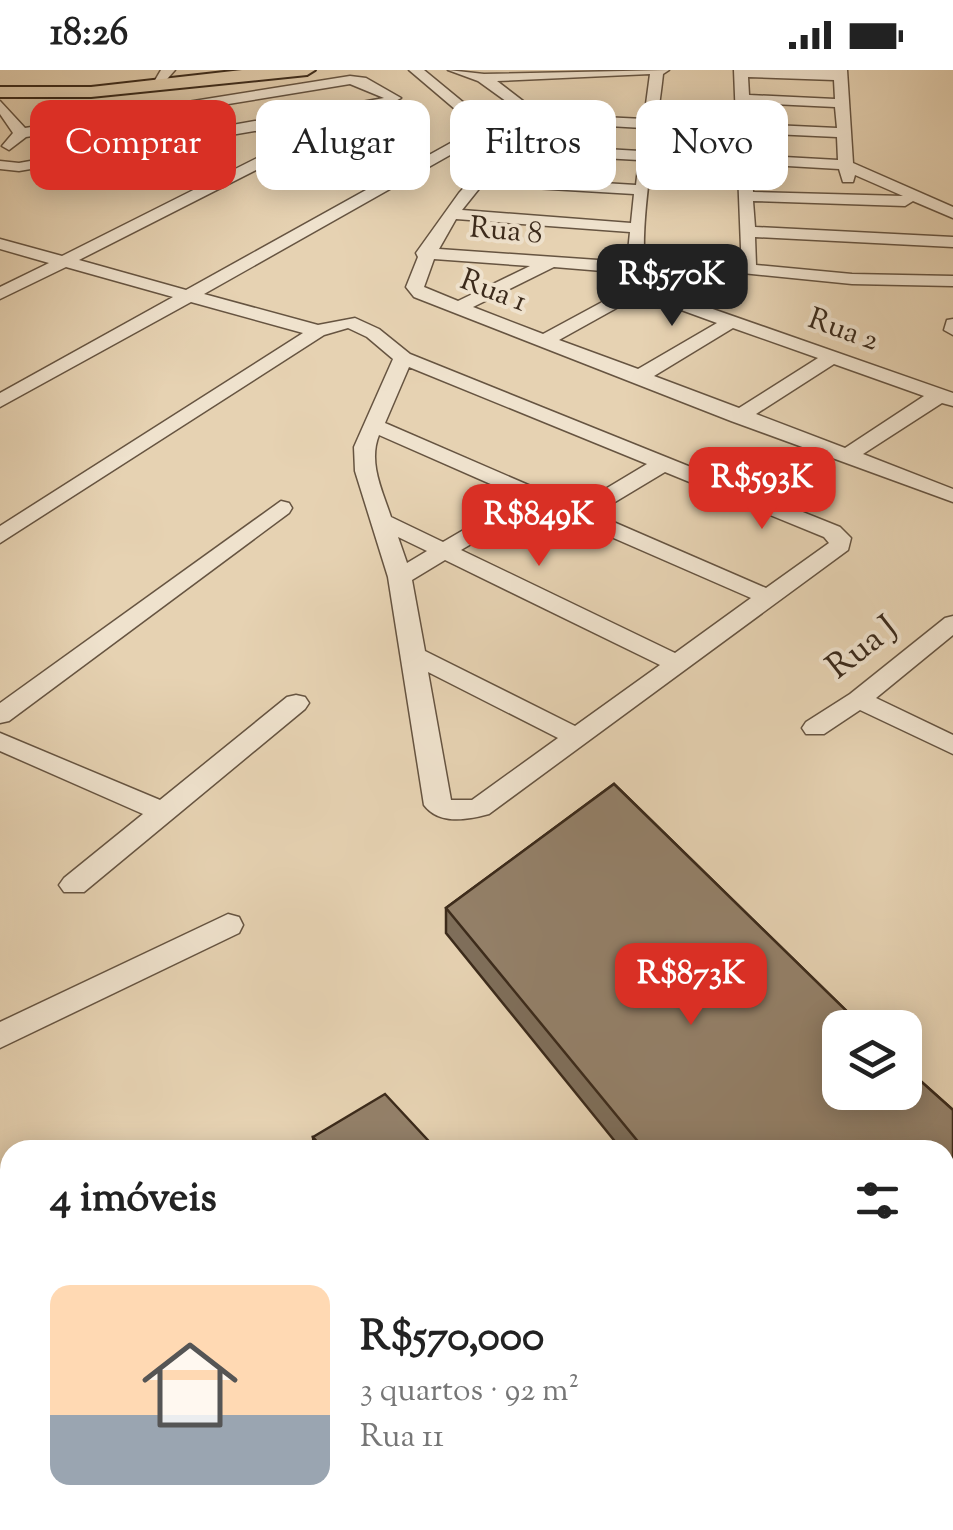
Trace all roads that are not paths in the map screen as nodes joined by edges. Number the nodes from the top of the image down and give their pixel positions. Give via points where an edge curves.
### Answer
1 (297, 70) edge
2 (416, 70) edge
3 (455, 70) edge
4 (660, 70) edge
5 (741, 72) edge
6 (840, 73) edge
7 (165, 76) edge
8 (483, 78) junction
9 (141, 86) junction
10 (0, 92) edge
11 (742, 99) joint
12 (159, 100) edge
13 (226, 100) edge
14 (516, 100) edge
15 (654, 100) edge
16 (843, 103) junction
17 (0, 105) edge
18 (236, 130) edge
19 (788, 130) edge
20 (30, 132) edge
21 (843, 132) junction
22 (21, 133) junction
23 (0, 156) edge
24 (788, 162) edge
25 (0, 165) edge
26 (30, 165) edge
27 (256, 165) edge
28 (846, 165) junction
29 (472, 190) edge
30 (643, 190) edge
31 (747, 190) edge
32 (747, 196) junction
33 (852, 198) junction
34 (927, 202) junction
35 (953, 213) edge
36 (453, 214) junction
37 (638, 228) junction
38 (749, 232) junction
39 (953, 242) edge
40 (0, 244) edge
41 (424, 253) junction
42 (66, 262) junction
43 (550, 263) junction
44 (583, 266) junction
45 (636, 268) junction
46 (953, 281) edge
47 (639, 289) junction
48 (0, 294) edge
49 (188, 296) junction
50 (458, 308) junction
51 (732, 321) junction
52 (318, 331) junction
53 (543, 341) junction
54 (833, 357) junction
55 (403, 358) junction
56 (637, 378) junction
57 (946, 398) edge
58 (0, 402) edge
59 (738, 417) junction
60 (373, 425) junction
61 (846, 457) junction
62 (663, 464) junction
63 (953, 496) edge
64 (534, 498) junction
65 (281, 508) dead end
66 (578, 516) junction
67 (380, 520) junction
68 (0, 536) edge
69 (441, 552) junction
70 (400, 576) junction
71 (768, 597) junction
72 (951, 628) edge
73 (414, 655) junction
74 (676, 663) junction
75 (859, 699) junction
76 (296, 703) dead end
77 (0, 715) edge
78 (815, 728) dead end
79 (575, 736) junction
80 (0, 741) edge
81 (953, 746) edge
82 (162, 811) junction
83 (74, 884) dead end
84 (228, 925) dead end
85 (0, 1036) edge

1 - 7 main road
2 - 49 street via 468,111 476,130
3 - 8 street
4 - 8 street
4 - 15 street
5 - 6 street
5 - 11 street
6 - 16 street
7 - 9 main road
8 - 14 street
9 - 10 main road
9 - 12 street
11 - 16 street
13 - 18 street via 350,80 394,98
16 - 21 street
17 - 22 street
19 - 21 street
20 - 22 street
21 - 28 street
22 - 23 street
24 - 28 street
25 - 26 street
27 - 42 street
28 - 33 street
28 - 34 street
29 - 36 street, Rua 1
30 - 37 street
31 - 32 street
32 - 33 street
32 - 38 street
33 - 34 street
34 - 35 street
36 - 37 street
36 - 41 street, Rua 1
37 - 45 street
38 - 39 street
38 - 46 street via 748,269 758,273
40 - 42 street
41 - 43 street, Rua 8
41 - 50 street, Rua 1 via 415,286
42 - 48 street
42 - 49 street
43 - 44 street, Rua 8
43 - 50 street
44 - 45 street, Rua 8
44 - 47 street, Rua 8
45 - 47 street
47 - 51 street, Rua 2
47 - 53 street
49 - 52 street
49 - 58 street
50 - 53 street, Rua 1
51 - 54 street, Rua 2
51 - 56 street
52 - 55 street via 357,323
52 - 68 street
53 - 56 street, Rua 1
54 - 57 street, Rua 2
54 - 59 street
55 - 60 street
55 - 62 street
56 - 59 street, Rua 1
57 - 61 street
59 - 61 street, Rua 1
60 - 64 street
60 - 67 street via 364,447 365,471
61 - 63 street, Rua 1
62 - 66 street
62 - 71 street via 840,538 840,545
64 - 66 street
64 - 69 street
65 - 77 street
66 - 71 street
67 - 69 street
67 - 70 street
69 - 70 street
69 - 74 street
70 - 73 street
71 - 74 street
72 - 75 street, Rua J
73 - 79 street
73 - 79 street via 438,805 450,811 479,808
74 - 79 street
75 - 78 street, Rua J
75 - 81 street
76 - 82 street
80 - 82 street
82 - 83 street
84 - 85 street

